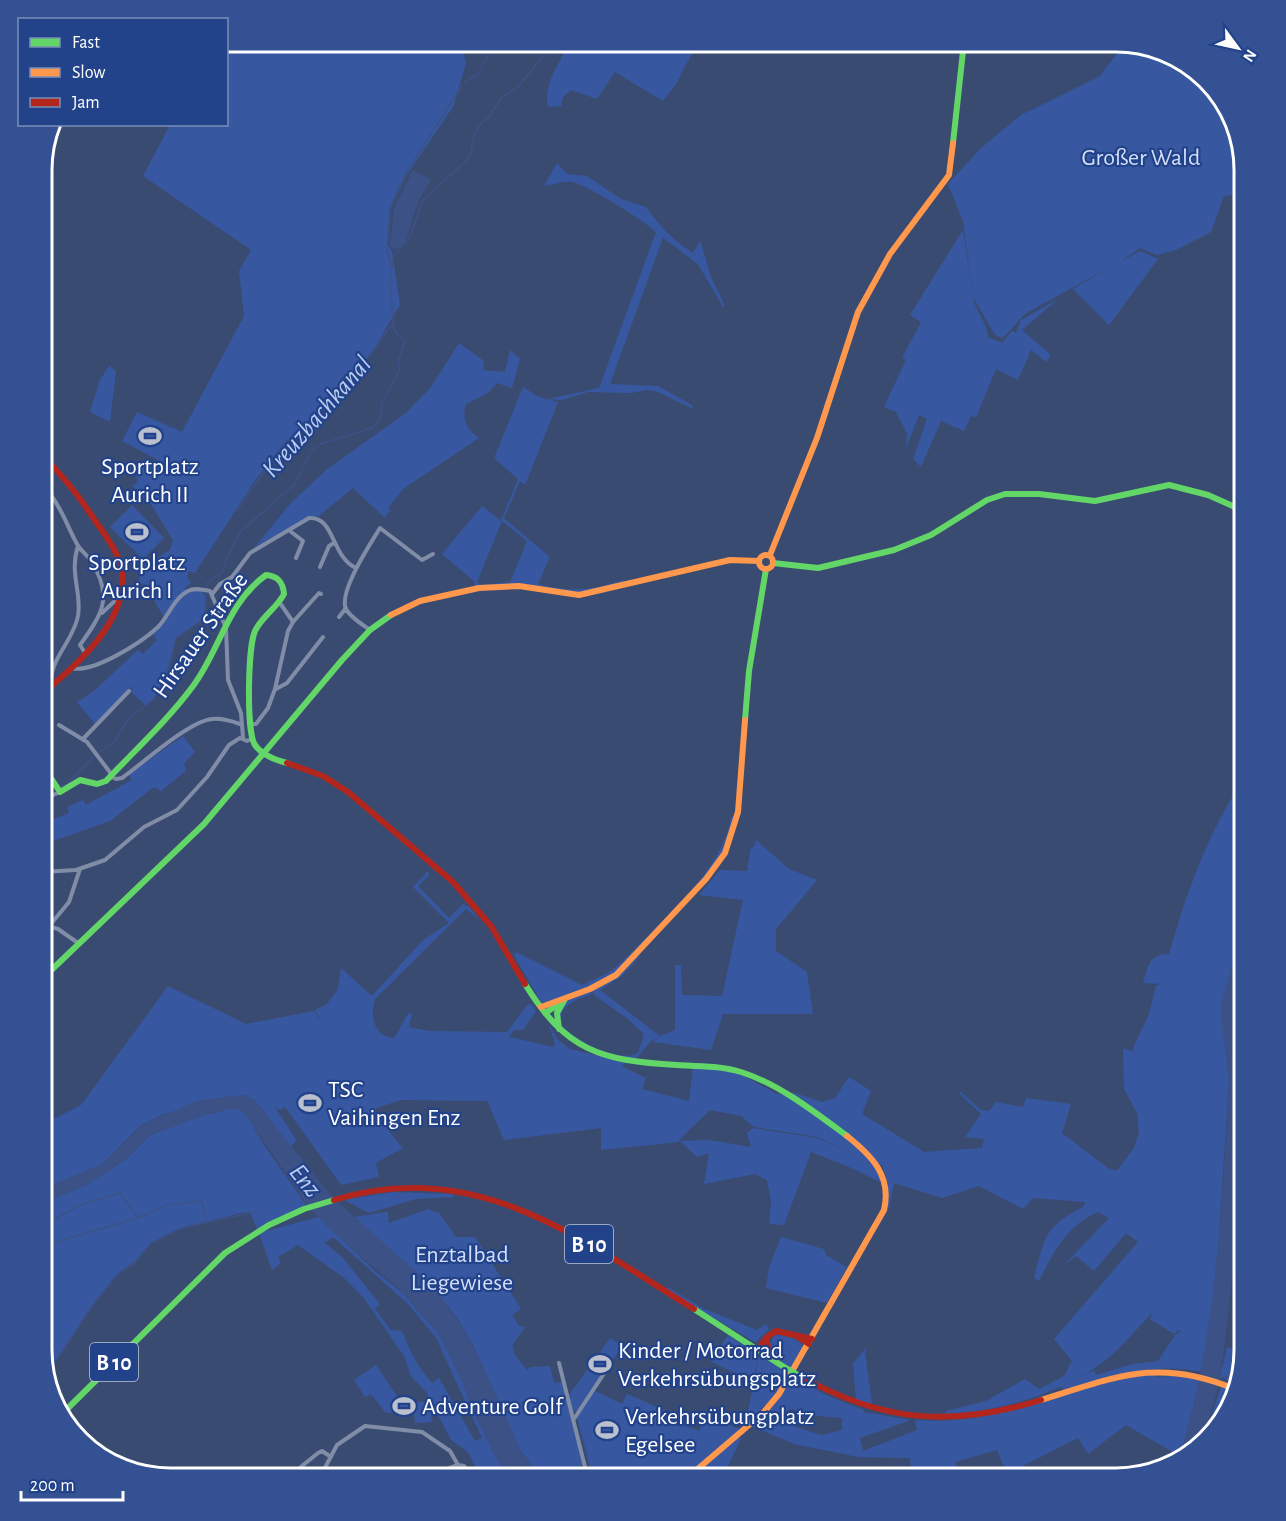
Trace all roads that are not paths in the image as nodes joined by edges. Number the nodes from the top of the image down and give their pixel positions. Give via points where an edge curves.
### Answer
1 (963, 53) edge
2 (53, 467) edge
3 (53, 498) edge
4 (1234, 507) edge
5 (290, 531) junction
6 (334, 543) junction
7 (78, 546) junction
8 (433, 554) dead end
9 (770, 555) junction
10 (296, 558) dead end
11 (759, 561) junction
12 (773, 563) junction
13 (320, 567) dead end
14 (356, 568) junction
15 (766, 569) junction
16 (212, 592) junction
17 (321, 594) dead end
18 (121, 595) junction
19 (280, 603) junction
20 (346, 608) junction
21 (101, 614) junction
22 (339, 617) dead end
23 (293, 622) junction
24 (225, 624) junction
25 (370, 630) junction
26 (323, 637) dead end
27 (85, 653) junction
28 (69, 667) junction
29 (53, 681) joint
30 (275, 689) junction
31 (129, 691) dead end
32 (240, 724) junction
33 (249, 724) junction
34 (59, 725) dead end
35 (243, 737) junction
36 (83, 739) junction
37 (252, 739) junction
38 (263, 753) junction
39 (111, 776) junction
40 (52, 782) edge
41 (58, 791) junction
42 (52, 794) edge
43 (80, 870) junction
44 (52, 871) edge
45 (52, 922) edge
46 (52, 927) edge
47 (78, 943) junction
48 (52, 969) edge
49 (565, 999) junction
50 (543, 1010) junction
51 (561, 1033) junction
52 (771, 1334) junction
53 (767, 1342) junction
54 (811, 1342) junction
55 (759, 1350) junction
56 (770, 1358) junction
57 (559, 1363) dead end
58 (605, 1372) dead end
59 (1228, 1386) edge
60 (68, 1408) edge
61 (573, 1419) junction
62 (331, 1457) junction
63 (458, 1465) junction
64 (300, 1468) edge
65 (325, 1468) edge
66 (450, 1468) edge
67 (466, 1468) edge
68 (587, 1468) edge
69 (699, 1468) edge

1 - 9 main road via 949,175 890,254 858,312 817,438
2 - 18 main road via 73,487 106,536 119,561
3 - 7 street via 70,524
4 - 12 main road via 1200,492 1169,485 1095,501 1005,494 987,500 943,529 894,550 818,568
5 - 6 street via 305,520 319,519 327,525
5 - 10 street via 303,541
5 - 16 street via 250,553 234,574
6 - 13 street
6 - 14 street via 341,558
7 - 21 street via 102,584
7 - 29 street via 73,578 79,613 74,633 53,669
8 - 14 street via 422,560 380,528
9 - 11 main road
9 - 12 main road
11 - 15 main road
11 - 25 main road via 730,560 579,595 525,587 487,587 413,604
12 - 15 main road
14 - 20 street
15 - 49 main road via 750,670 738,812 729,845 715,870 624,968 600,985
16 - 24 street
16 - 28 street via 186,591 156,629 119,654 85,668
17 - 23 street
18 - 21 street
18 - 27 main road via 111,620
19 - 23 street
19 - 24 main road, Hirsauer Straße via 284,584 275,576 266,575 255,583
19 - 33 main road, Hirsauer Straße via 260,624 250,646
20 - 22 street
20 - 25 street
21 - 27 street via 80,645
23 - 30 street
24 - 32 street via 228,680 241,713
24 - 39 main road, Hirsauer Straße via 194,685
25 - 38 main road
26 - 30 street via 287,683
27 - 28 main road
28 - 29 main road
30 - 33 street via 263,718
31 - 36 street
32 - 35 street
32 - 39 street via 218,719 205,721 122,778
33 - 37 main road, Hirsauer Straße
34 - 36 street
35 - 37 street
35 - 43 street via 229,745 177,810 144,827 105,860
36 - 39 street
37 - 38 main road, Hirsauer Straße
38 - 47 main road via 204,824
38 - 50 main road via 344,788 434,866 480,910
39 - 41 main road via 99,784 80,780
40 - 41 main road
41 - 42 street
43 - 44 street
43 - 45 street via 73,895
46 - 47 street
47 - 48 main road
49 - 50 main road
49 - 51 main road via 556,1016
50 - 51 main road
51 - 54 main road via 601,1054 636,1061 711,1066 754,1077 833,1127 875,1160 886,1185 882,1214
52 - 53 main road
52 - 54 main road via 783,1331
52 - 55 main road
53 - 55 main road
53 - 56 main road
54 - 69 main road via 763,1413
55 - 56 main road, B 10
55 - 60 main road, B 10 via 560,1226 514,1206 475,1195 391,1190 348,1196 296,1212 254,1233 212,1264
56 - 59 main road, B 10, bridge via 837,1397 903,1416 941,1419 995,1413 1132,1373 1186,1372
57 - 61 street
58 - 61 street
61 - 68 street
62 - 63 street via 337,1444 365,1426 422,1432 450,1451
62 - 64 street via 318,1453
62 - 65 street
63 - 66 street
63 - 67 street

